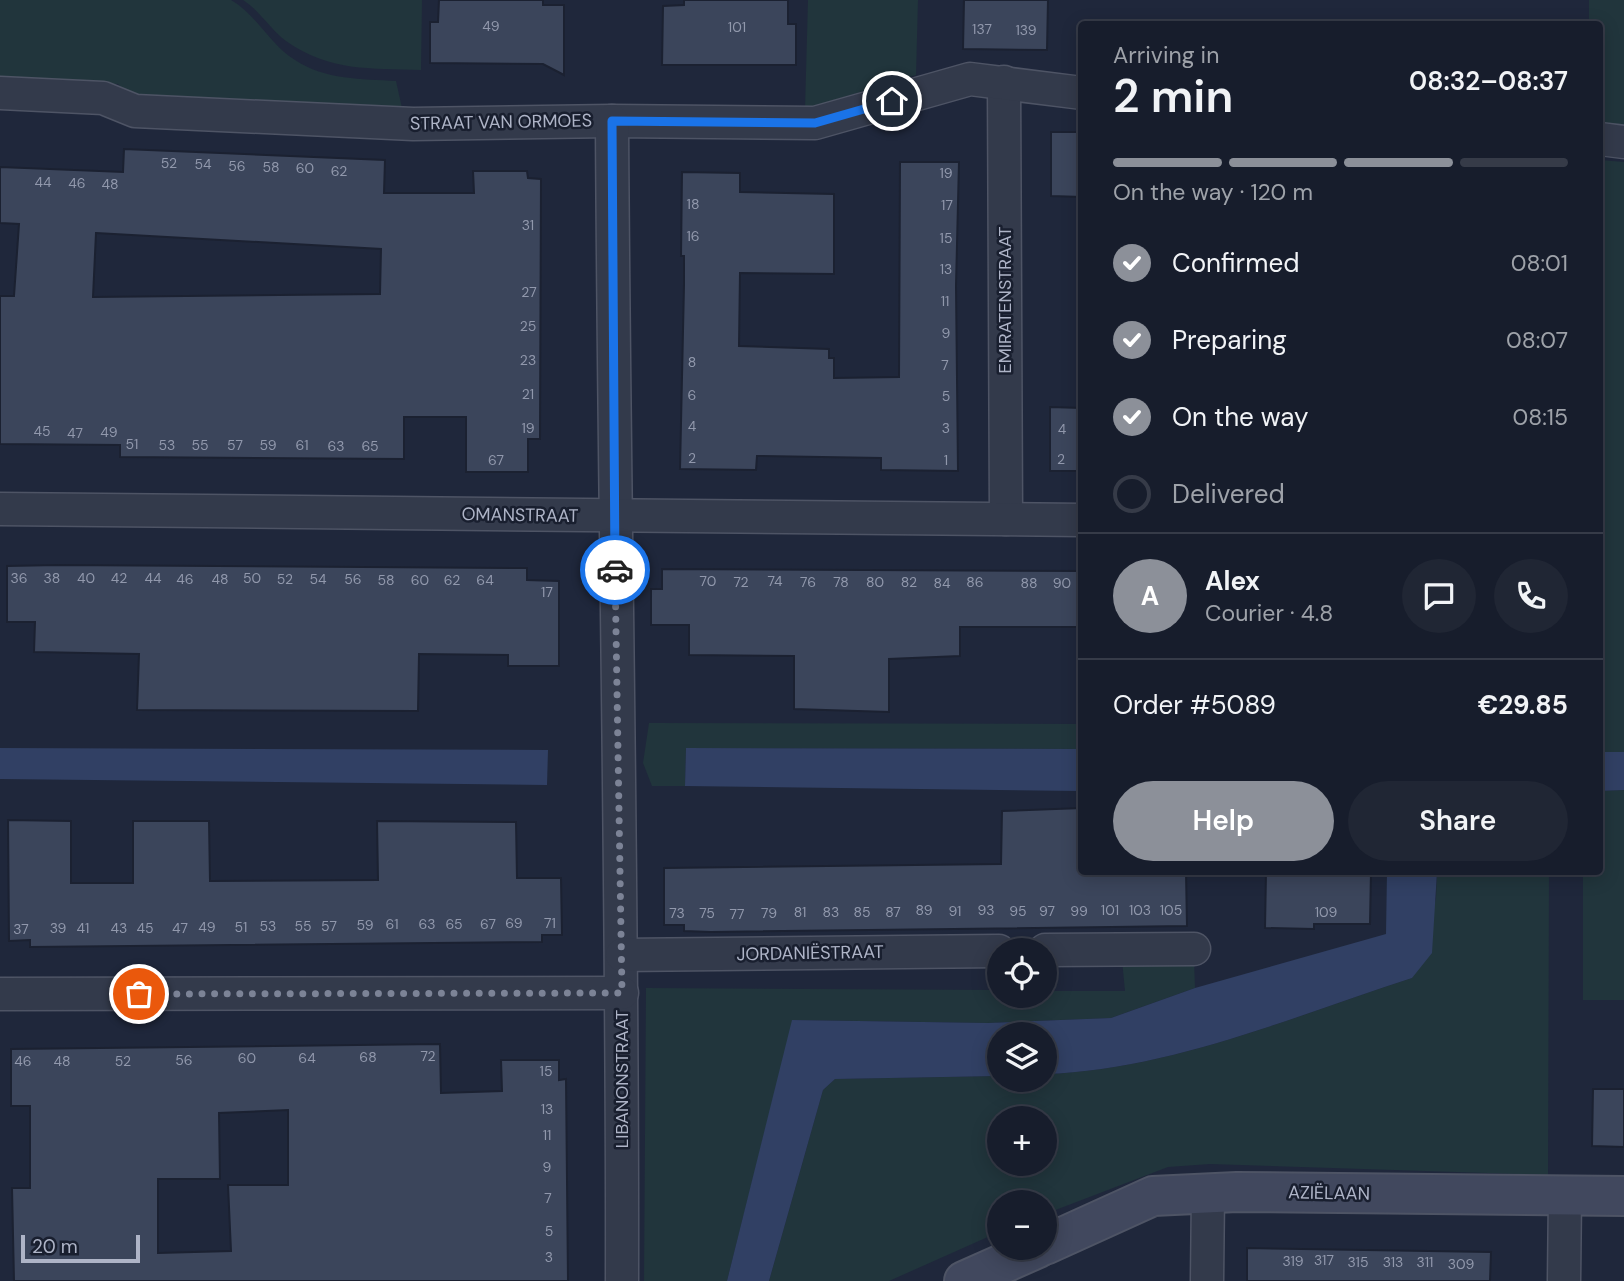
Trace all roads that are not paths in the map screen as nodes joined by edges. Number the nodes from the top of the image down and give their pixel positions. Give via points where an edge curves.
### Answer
1 (1004, 82) junction
2 (1078, 92) edge
3 (0, 93) edge
4 (612, 121) junction
5 (1603, 139) edge
6 (1624, 142) edge
7 (0, 509) edge
8 (614, 517) junction
9 (1006, 519) junction
10 (1078, 520) edge
11 (1194, 949) dead end
12 (1057, 950) edge
13 (987, 951) edge
14 (622, 955) junction
15 (622, 993) junction
16 (0, 994) edge
17 (1208, 1193) junction
18 (1565, 1195) junction
19 (1624, 1196) edge
20 (1057, 1240) edge
21 (1011, 1260) edge
22 (622, 1281) edge
23 (964, 1281) edge
24 (1207, 1281) edge
25 (1564, 1281) edge

1 - 2 street, STRAAT VAN ORMOES
1 - 4 street, STRAAT VAN ORMOES via 970,79 815,123
1 - 9 street, EMIRATENSTRAAT
3 - 4 street, STRAAT VAN ORMOES via 103,98 135,111 413,124
4 - 8 street, LIBANONSTRAAT
5 - 6 street
7 - 8 street, OMANSTRAAT
8 - 9 street, OMANSTRAAT
8 - 14 street, LIBANONSTRAAT
9 - 10 street, OMANSTRAAT
11 - 12 street
13 - 14 street, JORDANIËSTRAAT
14 - 15 street, LIBANONSTRAAT
15 - 16 street
15 - 22 street, LIBANONSTRAAT
17 - 18 street, AZIËLAAN
17 - 20 street, AZIËLAAN via 1153,1196
17 - 24 street
18 - 19 street, AZIËLAAN
18 - 25 street
21 - 23 street

